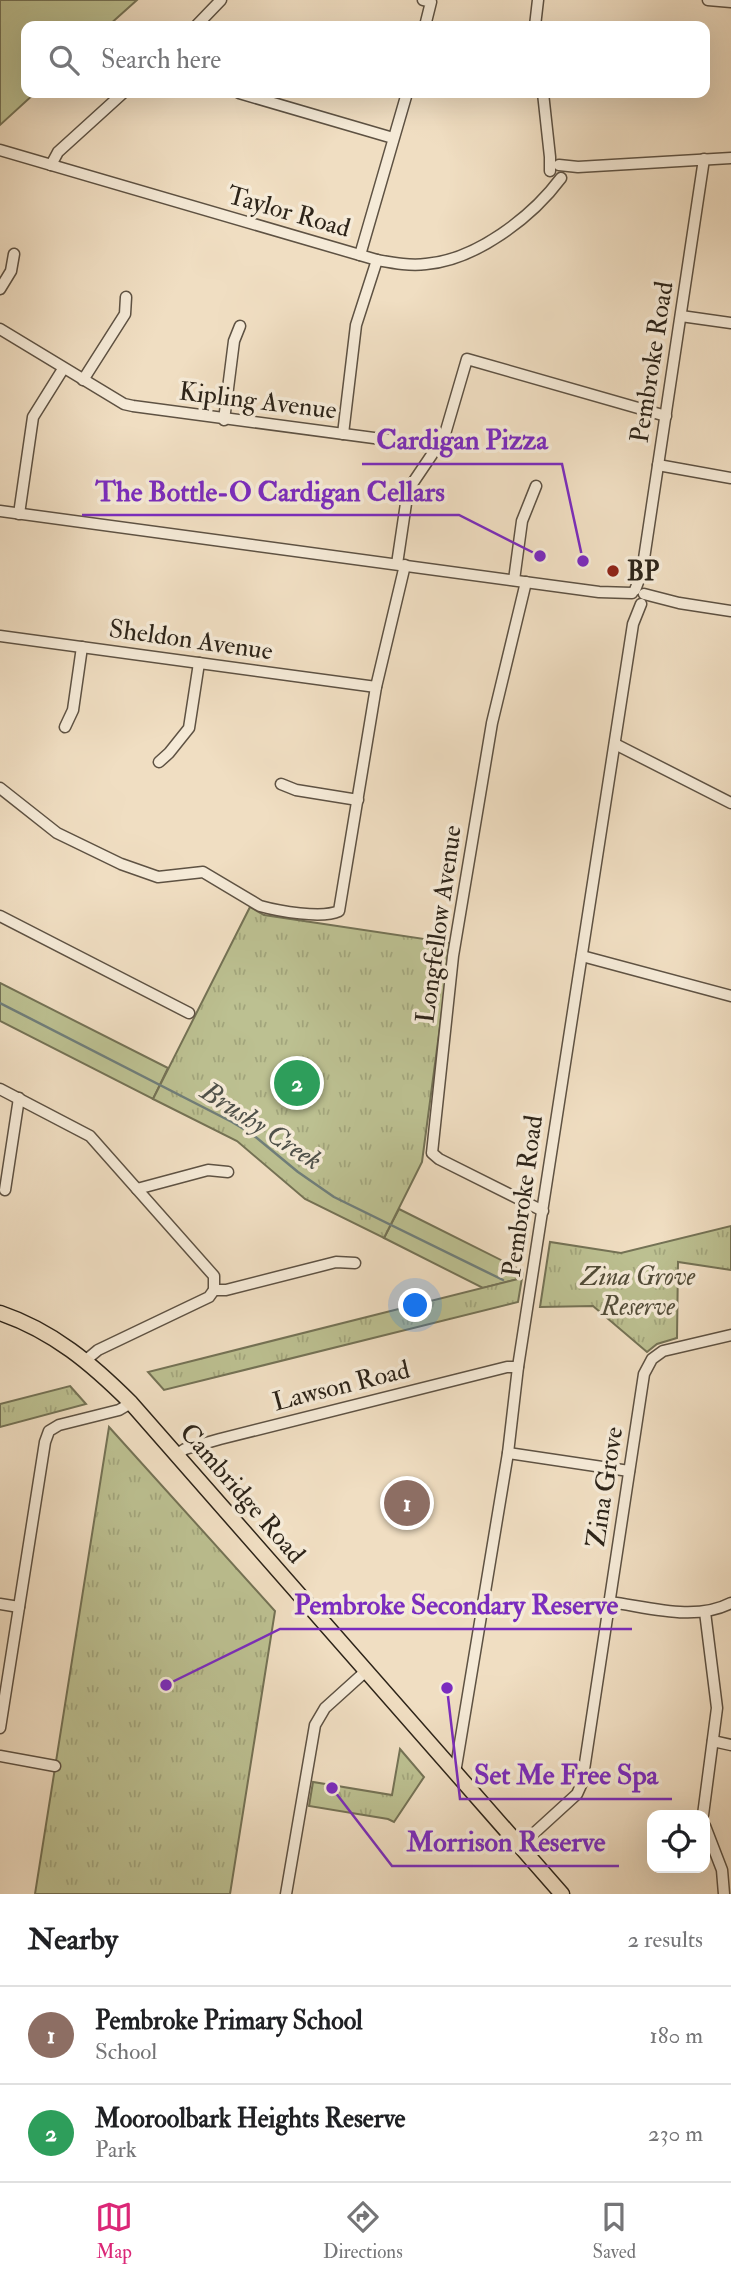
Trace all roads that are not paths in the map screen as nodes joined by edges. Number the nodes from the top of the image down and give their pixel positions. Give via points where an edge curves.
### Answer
1 (221, 0) edge
2 (423, 0) edge
3 (538, 0) edge
4 (708, 0) edge
5 (731, 2) edge
6 (201, 21) edge
7 (426, 21) edge
8 (536, 21) edge
9 (118, 98) edge
10 (256, 98) edge
11 (405, 98) edge
12 (544, 98) edge
13 (393, 138) junction
14 (0, 150) edge
15 (731, 158) edge
16 (704, 159) junction
17 (51, 165) junction
18 (556, 169) junction
19 (14, 254) dead end
20 (360, 255) junction
21 (377, 260) junction
22 (0, 289) edge
23 (126, 297) dead end
24 (681, 316) junction
25 (731, 323) edge
26 (240, 326) dead end
27 (0, 328) edge
28 (63, 369) junction
29 (83, 380) junction
30 (666, 416) junction
31 (224, 420) junction
32 (343, 434) junction
33 (435, 450) junction
34 (658, 465) junction
35 (731, 478) edge
36 (536, 486) dead end
37 (0, 511) edge
38 (19, 514) junction
39 (401, 565) junction
40 (520, 581) junction
41 (637, 597) junction
42 (731, 611) edge
43 (0, 636) edge
44 (82, 647) junction
45 (199, 663) junction
46 (376, 687) junction
47 (65, 727) dead end
48 (615, 744) junction
49 (159, 762) dead end
50 (281, 784) dead end
51 (0, 788) edge
52 (358, 800) junction
53 (731, 803) edge
54 (0, 916) edge
55 (582, 956) junction
56 (731, 996) edge
57 (189, 1013) dead end
58 (0, 1089) edge
59 (19, 1098) junction
60 (228, 1172) dead end
61 (137, 1189) junction
62 (5, 1190) dead end
63 (543, 1211) junction
64 (355, 1264) dead end
65 (214, 1290) junction
66 (0, 1313) edge
67 (731, 1335) edge
68 (86, 1360) junction
69 (518, 1367) junction
70 (131, 1403) junction
71 (508, 1453) junction
72 (177, 1454) junction
73 (629, 1471) junction
74 (610, 1602) junction
75 (731, 1603) edge
76 (0, 1604) edge
77 (19, 1607) junction
78 (705, 1612) junction
79 (366, 1671) junction
80 (0, 1728) edge
81 (713, 1741) junction
82 (731, 1745) edge
83 (0, 1756) edge
84 (55, 1766) dead end
85 (455, 1773) junction
86 (703, 1810) edge
87 (710, 1839) edge
88 (520, 1846) junction
89 (286, 1894) edge
90 (562, 1894) edge
91 (724, 1894) edge

1 - 6 street
2 - 7 street via 431,2
3 - 8 street
4 - 5 street
9 - 17 street via 58,152
10 - 13 street
11 - 13 street
12 - 18 street
13 - 20 street
14 - 17 street, Taylor Road
15 - 16 street, Taylor Road
16 - 18 street, Taylor Road
16 - 24 street, Pembroke Road
17 - 20 street, Taylor Road
18 - 21 street, Taylor Road via 551,191 536,208 484,244 428,264
19 - 22 street via 11,271
20 - 21 street, Taylor Road
21 - 32 street via 356,324
23 - 29 street via 125,314
24 - 25 street
24 - 30 street, Pembroke Road
26 - 31 street
27 - 28 street, Kipling Avenue
28 - 29 street, Kipling Avenue
28 - 38 street via 33,417
29 - 31 street, Kipling Avenue via 124,404
30 - 33 street via 467,359 445,434
30 - 34 street, Pembroke Road
31 - 32 street, Kipling Avenue
32 - 33 street, Kipling Avenue
33 - 39 street via 408,490
34 - 35 street
34 - 41 street, Pembroke Road
36 - 40 street via 522,521
37 - 38 street
38 - 39 street
39 - 40 street
39 - 46 street
40 - 41 street
40 - 63 street, Longfellow Avenue via 453,956 432,1153
41 - 42 street
41 - 48 street, Pembroke Road
43 - 44 street, Sheldon Avenue
44 - 45 street, Sheldon Avenue
44 - 47 street via 73,710
45 - 46 street, Sheldon Avenue
45 - 49 street via 189,728
46 - 52 street
48 - 53 street
48 - 55 street, Pembroke Road
50 - 52 street
51 - 52 street via 57,832 121,864 158,877 202,872 260,906 321,915 339,911
54 - 57 street
55 - 56 street
55 - 63 street, Pembroke Road
58 - 59 street
59 - 61 street via 90,1136
59 - 62 street
60 - 61 street via 208,1170
61 - 65 street via 211,1272
63 - 69 street, Pembroke Road
64 - 65 street via 336,1262
65 - 68 street via 205,1299
66 - 68 main road, Cambridge Road via 50,1335
67 - 73 street, Zina Grove via 663,1351 649,1364
68 - 70 main road, Cambridge Road
69 - 71 street, Pembroke Road
69 - 72 street, Lawson Road via 259,1429
70 - 72 main road, Cambridge Road
70 - 77 street via 49,1432
71 - 73 street
71 - 85 street, Pembroke Road
72 - 79 main road, Cambridge Road
73 - 74 street, Zina Grove
74 - 78 street
74 - 88 street, Zina Grove via 582,1783
75 - 78 street
76 - 77 street
77 - 80 street
78 - 81 street via 717,1708
79 - 85 main road, Cambridge Road
79 - 89 street via 325,1708 315,1725
81 - 82 street
81 - 86 street
83 - 84 street
85 - 88 main road, Cambridge Road
87 - 91 street via 722,1870
88 - 90 main road, Cambridge Road

